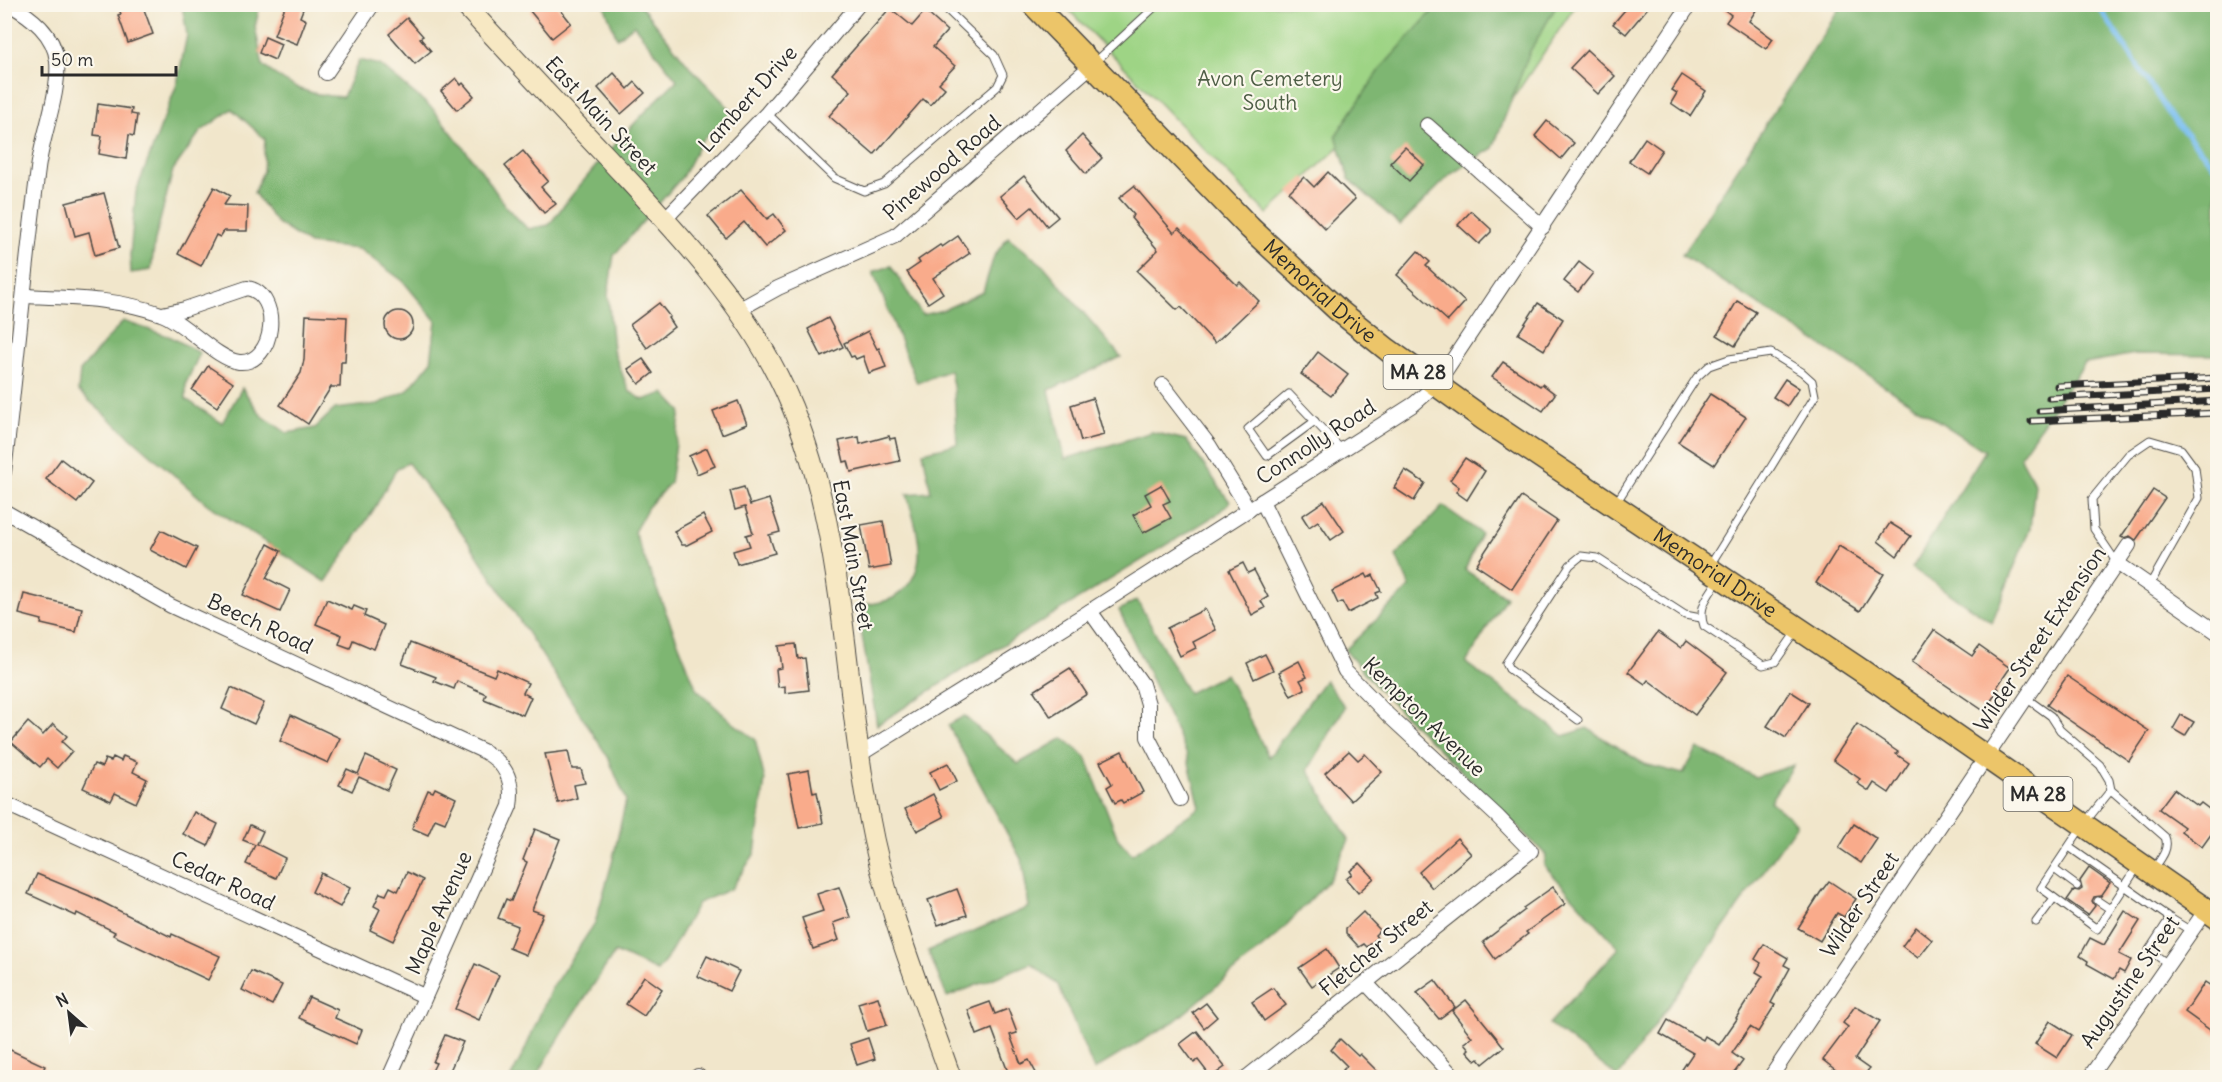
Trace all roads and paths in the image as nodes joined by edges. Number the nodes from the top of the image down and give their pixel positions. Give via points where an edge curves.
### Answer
1 (9, 4) edge
2 (373, 4) edge
3 (464, 4) edge
4 (859, 4) edge
5 (941, 4) edge
6 (1034, 4) edge
7 (1158, 4) edge
8 (1690, 4) edge
9 (1092, 65) junction
10 (326, 73) dead end
11 (767, 113) junction
12 (1427, 125) dead end
13 (665, 219) junction
14 (1543, 227) junction
15 (24, 296) junction
16 (740, 309) junction
17 (162, 314) junction
18 (1163, 385) dead end
19 (1436, 385) junction
20 (1315, 422) junction
21 (1342, 450) junction
22 (4, 472) edge
23 (1262, 501) junction
24 (1615, 506) junction
25 (1249, 510) junction
26 (4, 511) edge
27 (2129, 545) dead end
28 (2117, 563) junction
29 (1714, 573) junction
30 (2149, 586) junction
31 (1090, 611) junction
32 (1701, 618) junction
33 (1798, 629) junction
34 (2217, 633) edge
35 (2026, 698) junction
36 (1578, 720) dead end
37 (859, 755) junction
38 (1984, 757) junction
39 (503, 765) joint
40 (2111, 790) junction
41 (1180, 799) dead end
42 (4, 802) edge
43 (2083, 825) junction
44 (2069, 847) junction
45 (1531, 851) joint
46 (2146, 868) junction
47 (2054, 869) junction
48 (2077, 886) dead end
49 (2125, 886) junction
50 (2054, 898) junction
51 (2098, 901) dead end
52 (2110, 909) junction
53 (2212, 914) edge
54 (2170, 918) junction
55 (2036, 922) dead end
56 (2191, 931) junction
57 (2168, 964) junction
58 (1366, 983) junction
59 (424, 996) junction
60 (389, 1077) edge
61 (951, 1077) edge
62 (1246, 1077) edge
63 (1455, 1077) edge
64 (1770, 1077) edge
65 (2089, 1077) edge

1 - 15 street via 46,33 57,59 38,166
2 - 10 street
3 - 13 main road, East Main Street
4 - 11 street, Lambert Drive
5 - 11 lane via 994,55 1003,75 997,87 884,184 864,191 834,178
6 - 9 main road, Memorial Drive / MA 28
7 - 9 lane
8 - 14 street, Connolly Road
9 - 16 street, Pinewood Road via 895,236
9 - 19 main road, Memorial Drive / MA 28 via 1290,267 1338,310
11 - 13 street, Lambert Drive
12 - 14 street
13 - 16 main road, East Main Street
14 - 19 street, Connolly Road
15 - 17 street via 117,303
15 - 22 street
16 - 37 main road, East Main Street via 796,416 815,475 829,534
17 - 17 street via 239,362 262,351 271,322 259,293 248,288
18 - 25 street via 1209,445
19 - 21 street, Connolly Road via 1414,404
19 - 24 main road, Memorial Drive / MA 28
20 - 20 lane via 1289,394 1248,429 1267,456
20 - 21 lane
21 - 23 street, Connolly Road
23 - 25 street, Connolly Road
23 - 45 street, Kempton Avenue via 1345,671
24 - 29 main road, Memorial Drive / MA 28
24 - 29 lane via 1697,377 1709,366 1771,353 1802,372 1812,381 1815,396
25 - 31 street, Connolly Road
26 - 39 street, Beech Road via 171,606 483,751
27 - 28 street, Wilder Street Extension
28 - 30 street
28 - 30 lane via 2094,530 2092,499 2128,455 2150,440 2181,449 2195,468 2199,498
28 - 35 street, Wilder Street Extension
29 - 32 lane
29 - 33 main road, Memorial Drive / MA 28
30 - 34 street
31 - 37 street, Connolly Road
31 - 41 street via 1142,684 1148,704 1148,737
32 - 33 lane via 1704,626 1763,665 1775,662
32 - 36 lane via 1685,615 1597,558 1581,556 1570,565 1506,663
33 - 38 main road, Memorial Drive / MA 28
35 - 38 street, Wilder Street Extension
35 - 40 lane via 2100,765
37 - 61 main road, East Main Street via 885,885
38 - 43 main road, MA 28
38 - 64 street, Wilder Street
39 - 59 street, Maple Avenue via 511,787 510,806
40 - 43 lane
40 - 46 lane via 2168,840 2167,848
42 - 59 street, Cedar Road
43 - 44 lane
43 - 46 main road, MA 28
44 - 47 lane
44 - 49 lane
45 - 58 street, Fletcher Street
46 - 49 lane
46 - 53 main road, MA 28
47 - 48 lane
47 - 50 lane via 2041,888
49 - 52 lane
49 - 54 lane
50 - 52 lane via 2097,929
50 - 55 lane
51 - 52 lane
53 - 56 street, Augustine Street
54 - 56 lane
54 - 57 lane via 2149,950
56 - 57 street, Augustine Street
57 - 65 street, Augustine Street
58 - 62 street, Fletcher Street
58 - 63 street
59 - 60 street, Maple Avenue

